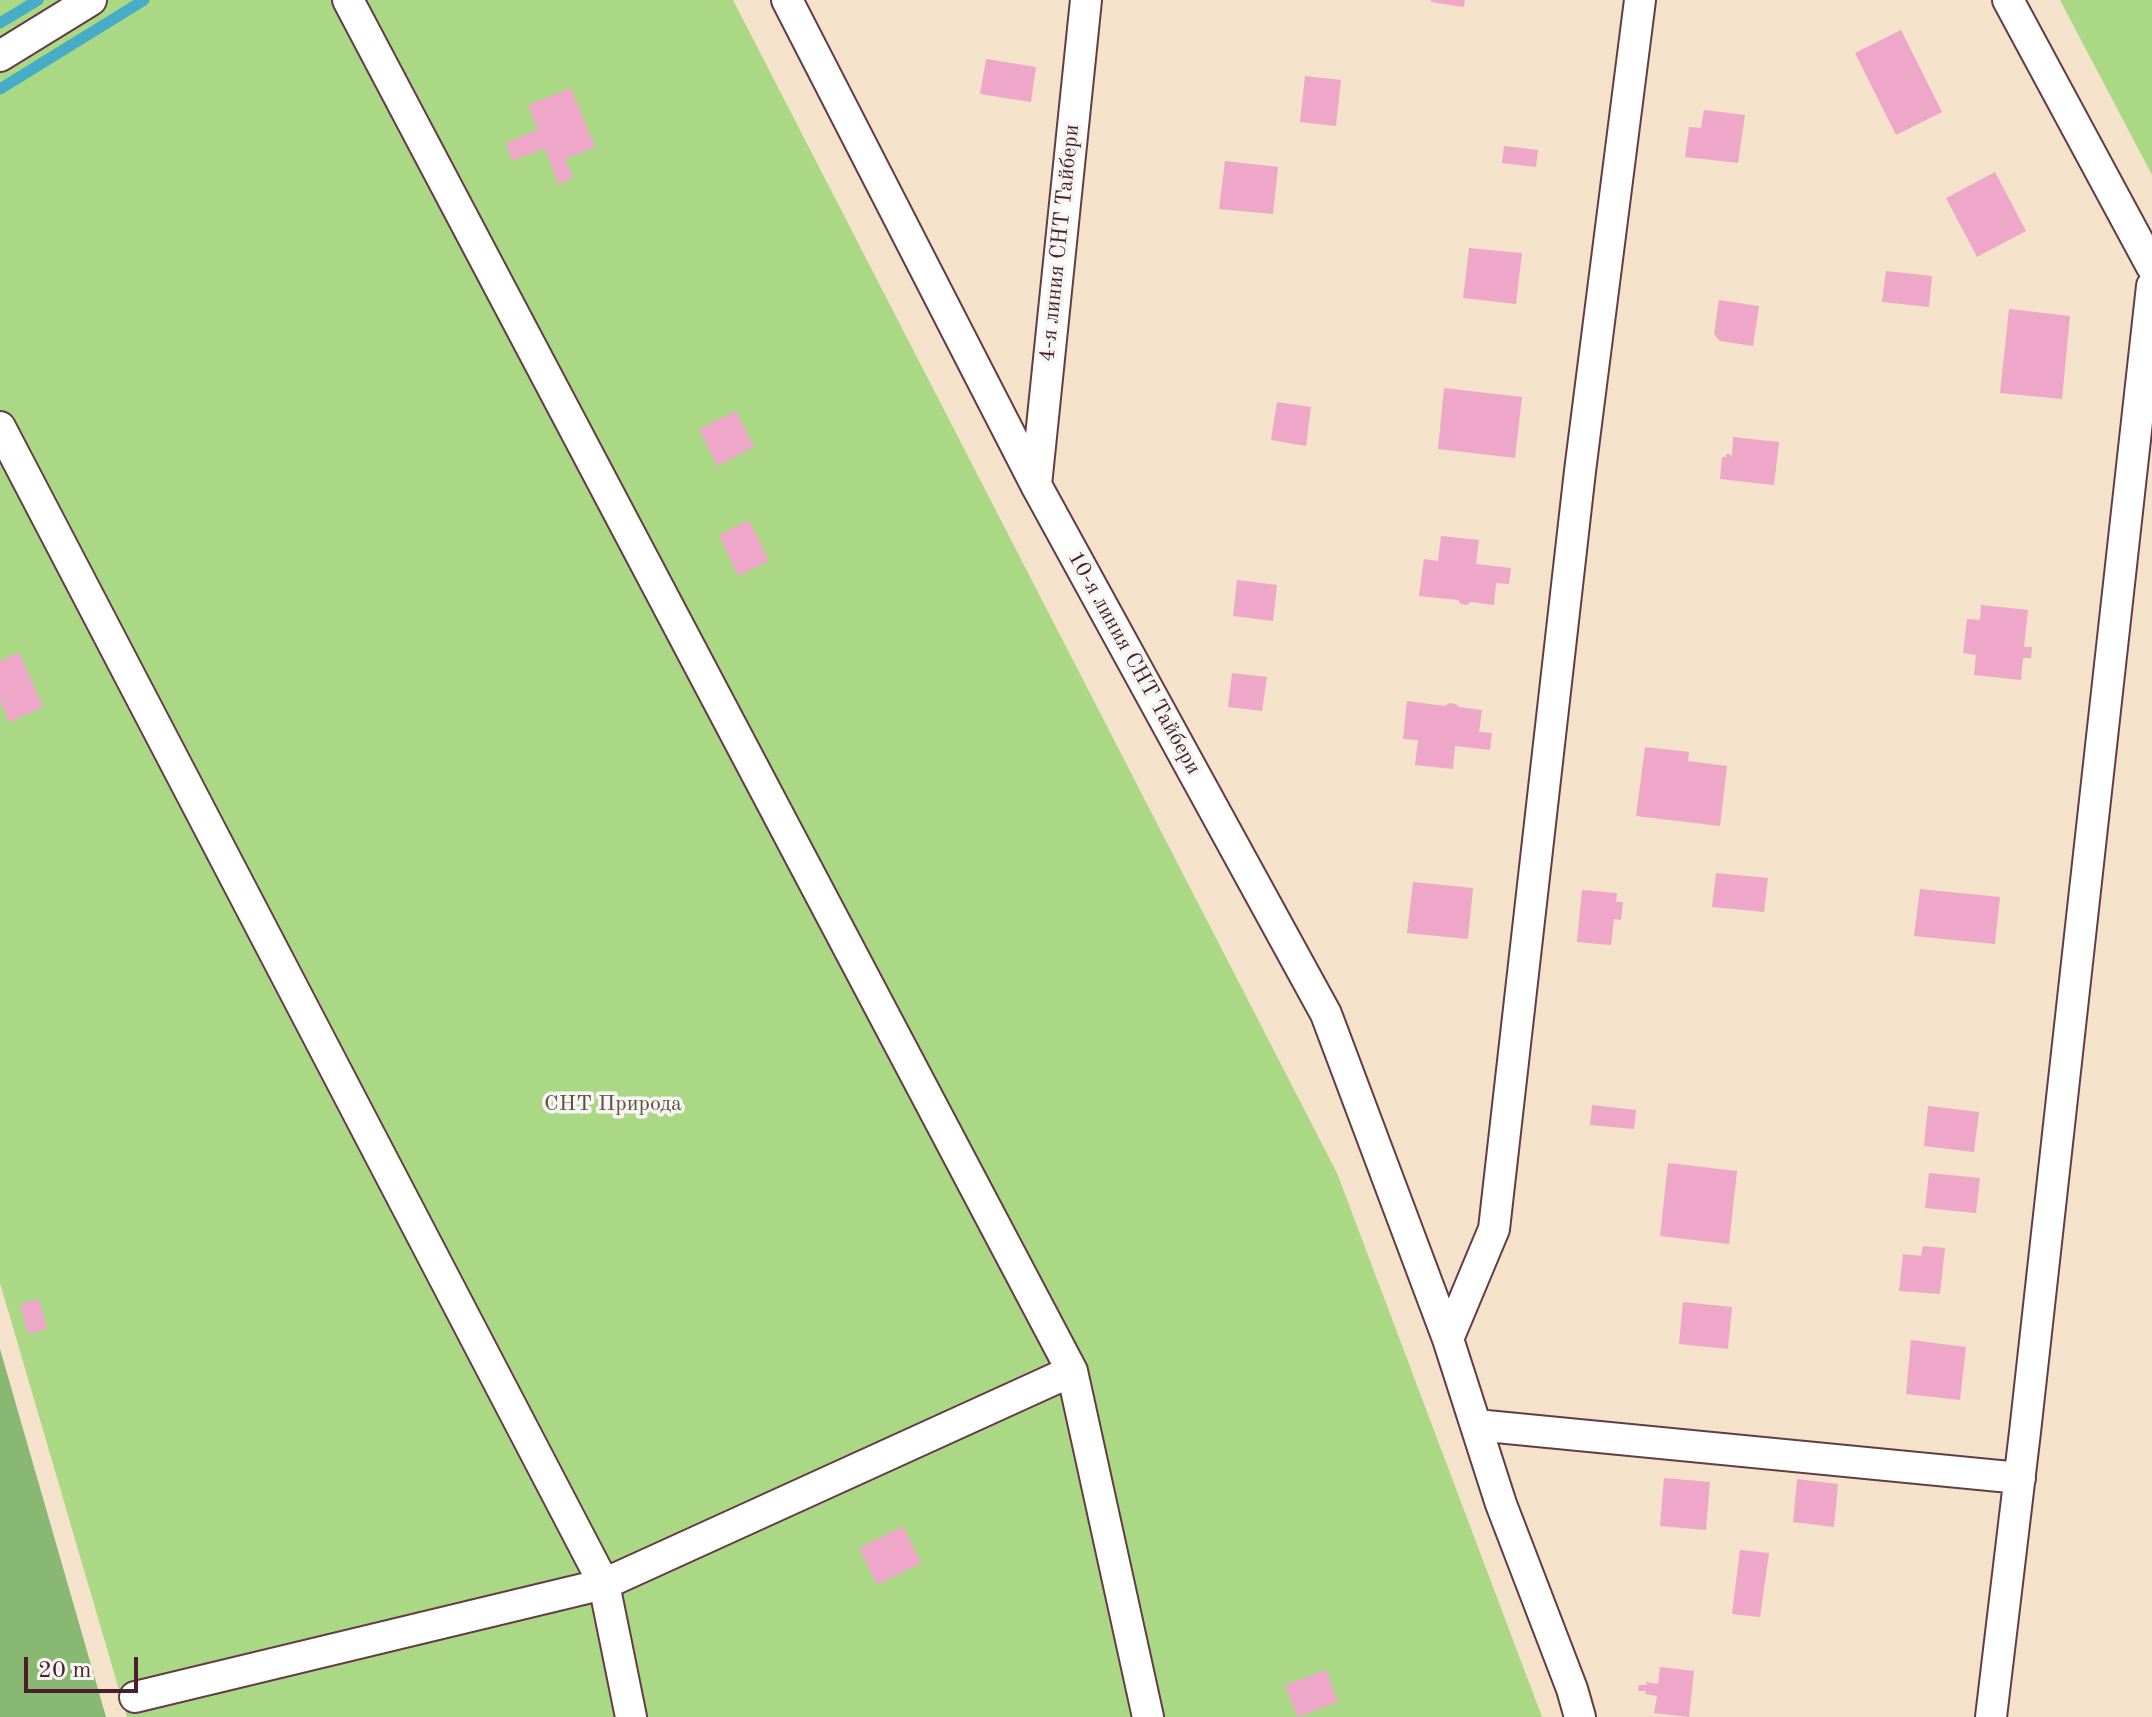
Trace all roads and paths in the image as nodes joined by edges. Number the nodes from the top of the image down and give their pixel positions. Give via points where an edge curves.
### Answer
1 (91, 0) edge
2 (348, 0) edge
3 (787, 0) edge
4 (1086, 0) edge
5 (1640, 0) edge
6 (2008, 0) edge
7 (0, 56) edge
8 (2152, 267) edge
9 (2152, 286) edge
10 (0, 427) edge
11 (1036, 485) junction
12 (1448, 1339) junction
13 (1072, 1371) junction
14 (1476, 1425) junction
15 (2020, 1478) junction
16 (604, 1584) junction
17 (135, 1697) dead end
18 (631, 1717) edge
19 (1148, 1717) edge
20 (1580, 1717) edge
21 (1991, 1717) edge

1 - 7 street
2 - 13 street
3 - 11 street, 10-я линия СНТ Тайбери
4 - 11 street, 4-я линия СНТ Тайбери
5 - 12 street via 1580,471 1494,1229
6 - 8 street
9 - 15 street
10 - 16 street
11 - 12 street, 10-я линия СНТ Тайбери via 1326,1014
12 - 14 street, 10-я линия СНТ Тайбери
13 - 16 street
13 - 19 street
14 - 15 street
14 - 20 street, 10-я линия СНТ Тайбери
15 - 21 street
16 - 17 street
16 - 18 street

